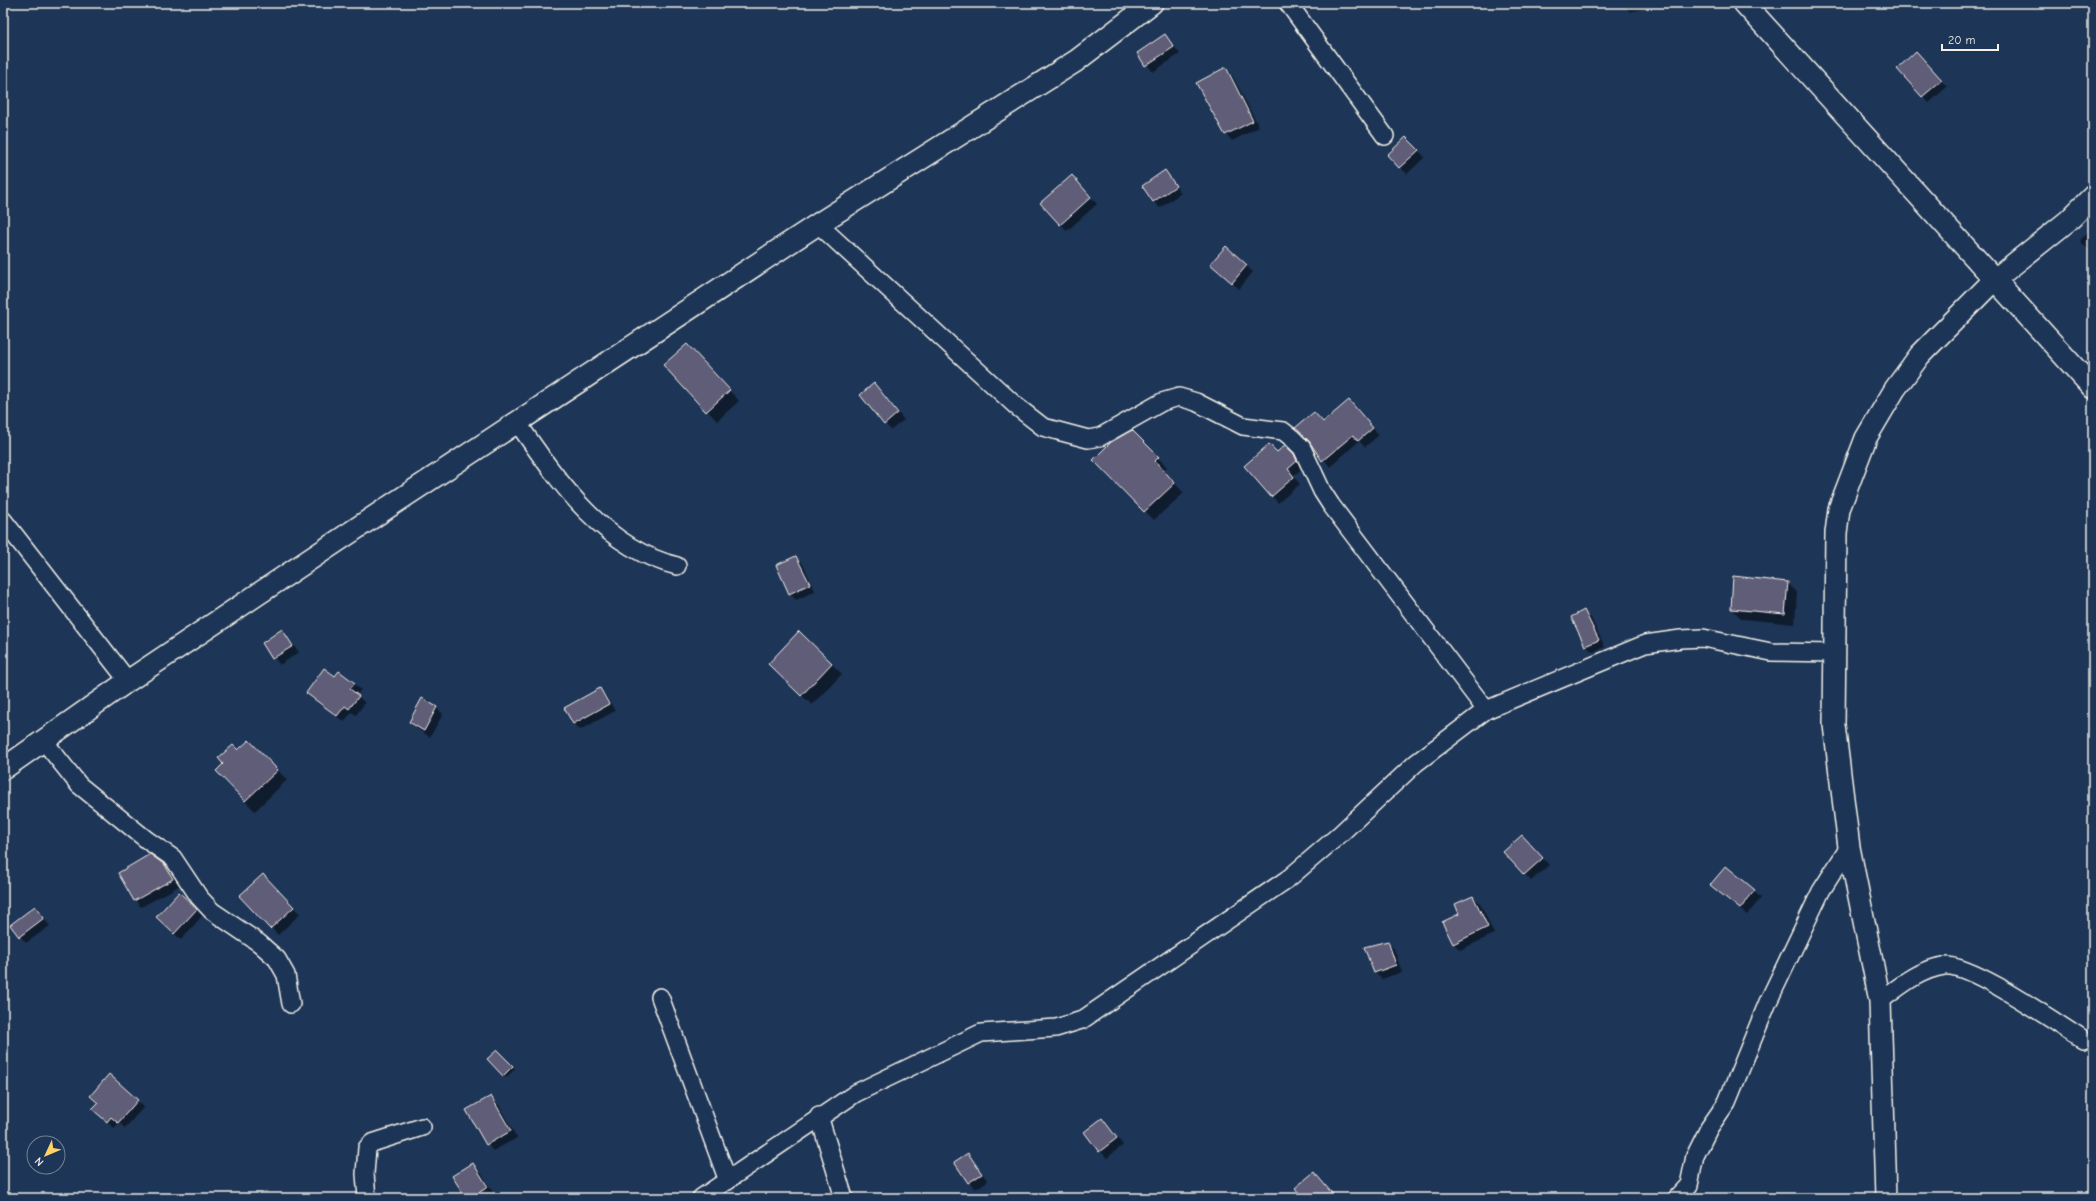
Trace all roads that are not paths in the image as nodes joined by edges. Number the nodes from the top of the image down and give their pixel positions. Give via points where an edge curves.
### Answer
1 (1152, 3) edge
2 (1288, 3) edge
3 (1744, 3) edge
4 (1385, 136) dead end
5 (2093, 196) edge
6 (818, 224) junction
7 (1994, 280) junction
8 (2093, 388) edge
9 (517, 422) junction
10 (3, 520) edge
11 (677, 566) dead end
12 (1836, 653) junction
13 (128, 681) junction
14 (1486, 710) junction
15 (44, 741) junction
16 (3, 769) edge
17 (1849, 847) junction
18 (660, 997) dead end
19 (1880, 1001) junction
20 (291, 1004) dead end
21 (2082, 1039) dead end
22 (819, 1116) junction
23 (422, 1127) dead end
24 (728, 1181) junction
25 (368, 1198) edge
26 (701, 1198) edge
27 (844, 1198) edge
28 (1677, 1198) edge
29 (1886, 1198) edge

1 - 6 street via 1076,61
2 - 4 street
3 - 7 street
5 - 7 street via 2069,220
6 - 9 street
6 - 14 street via 1016,406 1044,427 1088,439 1100,437 1162,402 1179,397 1196,402 1243,426 1283,432 1292,438 1302,448 1331,505
7 - 8 street
7 - 12 street via 1920,355 1895,389 1866,438 1839,509 1836,533
9 - 11 street via 555,477 597,522 612,535 658,562
9 - 13 street
10 - 13 street
12 - 14 street via 1771,652 1703,638 1644,644
12 - 17 street via 1834,725
13 - 15 street
14 - 22 street via 1416,763 1289,878 1082,1020 1056,1028 981,1033 856,1093
15 - 16 street
15 - 20 street via 79,785 173,858 199,897 212,911 259,943 276,959 286,975
17 - 19 street
17 - 28 street via 1821,891 1768,1002 1727,1102 1709,1128 1695,1156 1689,1185
18 - 24 street
19 - 21 street via 1921,974 1945,966 1964,970 1984,979
19 - 29 street
22 - 24 street
22 - 27 street
23 - 25 street via 372,1143 367,1148 365,1174
24 - 26 street

